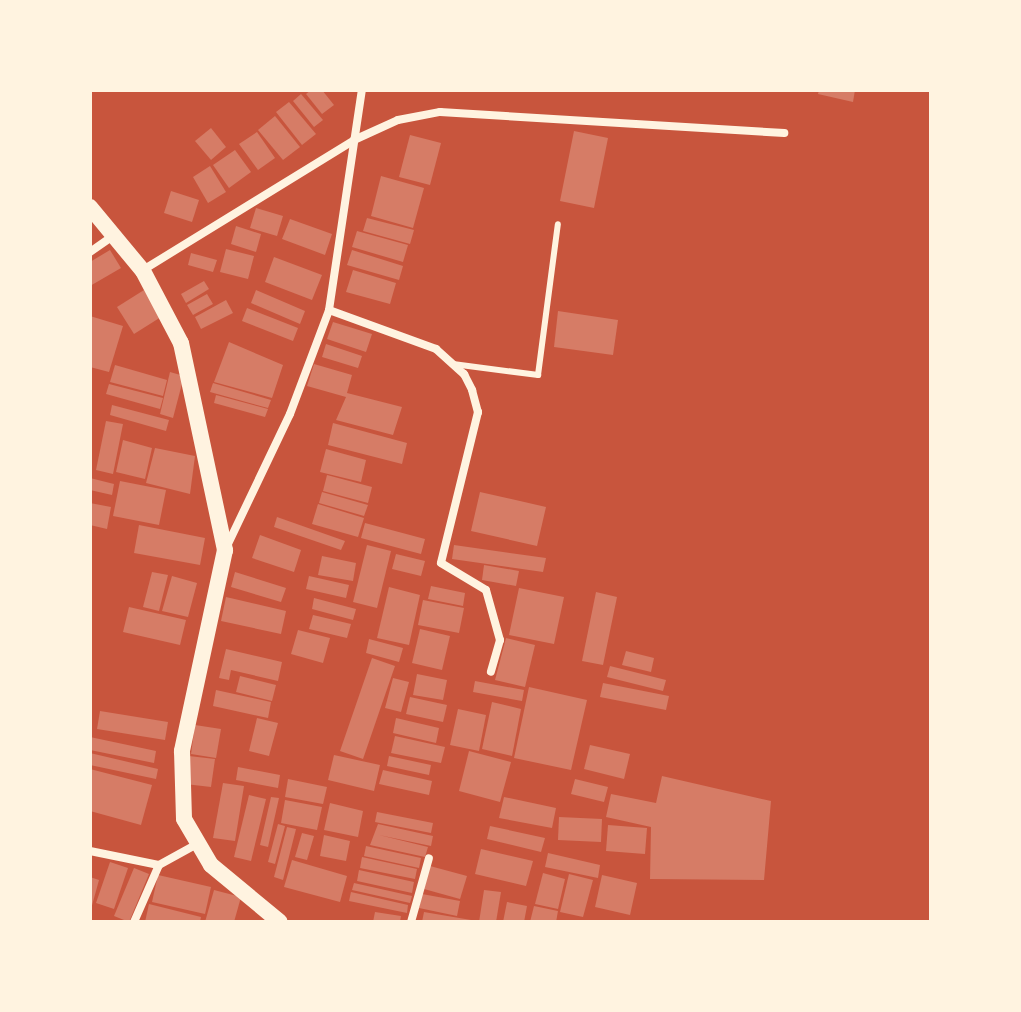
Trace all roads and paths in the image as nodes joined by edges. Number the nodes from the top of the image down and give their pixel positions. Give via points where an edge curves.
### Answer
1 (362, 90) edge
2 (784, 133) dead end
3 (354, 140) junction
4 (90, 207) edge
5 (558, 224) dead end
6 (112, 233) junction
7 (90, 252) edge
8 (143, 271) junction
9 (329, 310) junction
10 (453, 364) junction
11 (225, 550) junction
12 (491, 672) dead end
13 (197, 844) junction
14 (90, 851) edge
15 (429, 858) dead end
16 (159, 865) junction
17 (134, 922) edge
18 (280, 922) edge
19 (411, 922) edge

1 - 3 street
2 - 3 street via 440,112 398,120
3 - 8 street
3 - 9 street
4 - 6 main road
5 - 10 lane via 538,375
6 - 7 street
6 - 8 main road
8 - 11 main road via 181,343
9 - 10 street via 436,349
9 - 11 street via 290,414
10 - 12 street via 464,374 478,412 441,563 486,590 500,640
11 - 13 main road via 182,751 181,805
13 - 16 street
13 - 18 main road via 211,865
14 - 16 street
15 - 19 street
16 - 17 street

